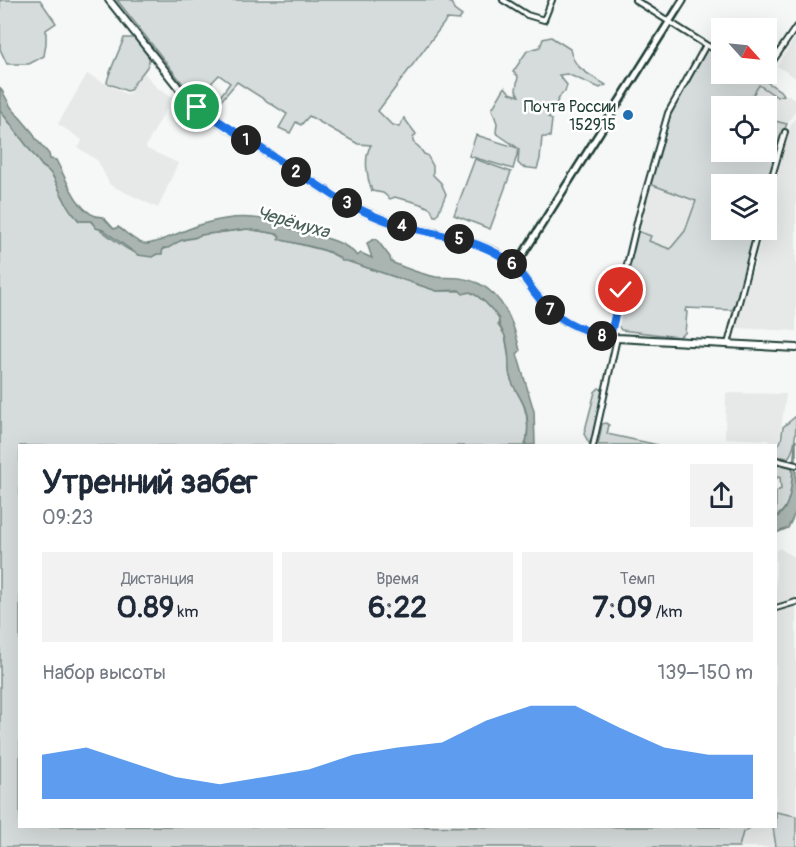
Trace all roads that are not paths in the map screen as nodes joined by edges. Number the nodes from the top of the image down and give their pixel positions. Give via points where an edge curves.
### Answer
1 (109, 0) edge
2 (503, 0) edge
3 (552, 0) edge
4 (635, 0) edge
5 (683, 0) edge
6 (670, 21) junction
7 (796, 27) edge
8 (706, 45) junction
9 (711, 48) edge
10 (777, 55) edge
11 (785, 132) dead end
12 (773, 174) edge
13 (755, 240) edge
14 (515, 267) junction
15 (614, 338) junction
16 (728, 344) junction
17 (796, 348) edge
18 (593, 444) edge
19 (777, 461) edge
20 (796, 465) edge
21 (796, 602) edge
22 (777, 608) edge

1 - 14 main road via 197,107 359,210 476,244
2 - 3 street via 544,20
4 - 6 street
5 - 6 street
6 - 8 street
6 - 14 street
7 - 10 street
8 - 9 street
8 - 15 street via 668,113 638,218
11 - 12 street
13 - 16 street
14 - 15 main road via 555,315 582,330
15 - 16 main road
15 - 18 street
16 - 17 main road
19 - 20 street
21 - 22 street

